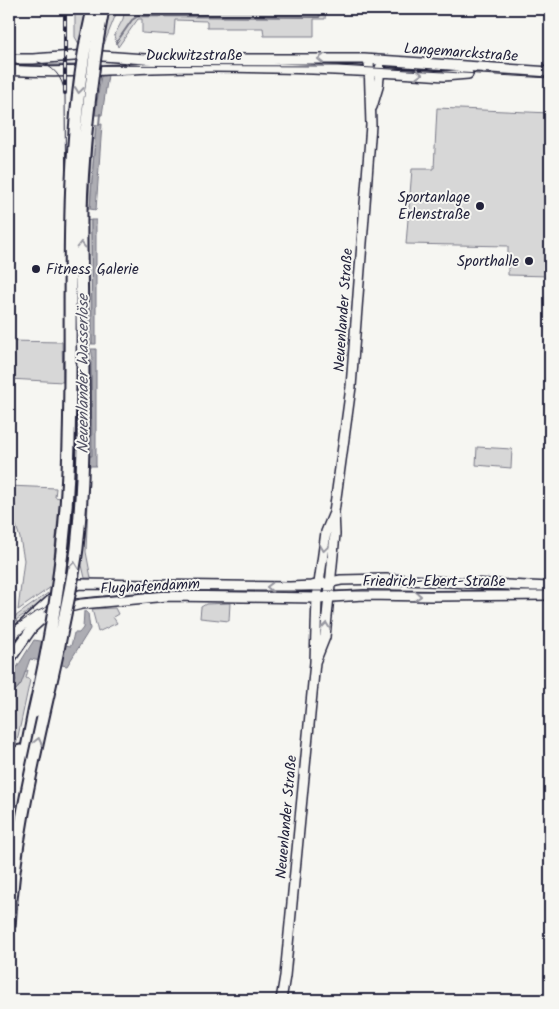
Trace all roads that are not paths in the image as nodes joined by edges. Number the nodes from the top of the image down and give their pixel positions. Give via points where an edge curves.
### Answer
1 (93, 9) edge
2 (103, 9) edge
3 (92, 42) junction
4 (9, 59) edge
5 (369, 60) junction
6 (380, 60) junction
7 (9, 70) edge
8 (369, 71) junction
9 (380, 72) junction
10 (550, 72) edge
11 (550, 77) edge
12 (372, 110) junction
13 (334, 512) junction
14 (330, 583) junction
15 (319, 585) junction
16 (550, 587) edge
17 (550, 594) edge
18 (330, 596) junction
19 (317, 598) junction
20 (9, 638) edge
21 (9, 660) edge
22 (315, 662) junction
23 (34, 712) junction
24 (9, 780) edge
25 (9, 841) edge
26 (9, 927) edge
27 (286, 976) junction
28 (280, 1000) edge
29 (286, 1000) edge

1 - 3 highway
2 - 3 highway
3 -> 23 highway, bridge via 79,90 70,179 70,402 66,510 53,622
26 -> 3 highway, bridge via 26,793 70,594 76,549 82,456 82,181
5 -> 4 main road, Duckwitzstraße via 144,59 88,55
5 - 6 main road, Langemarckstraße
5 - 8 main road, Neuenlander Straße
6 - 9 main road, Neuenlander Straße
6 - 10 main road, Langemarckstraße
7 - 8 main road, Duckwitzstraße via 274,68
8 - 9 main road, Duckwitzstraße
8 - 12 main road, Neuenlander Straße
9 -> 11 main road, Langemarckstraße
9 - 12 main road, Neuenlander Straße
12 - 13 main road, Neuenlander Straße via 351,387
13 - 14 main road, Neuenlander Straße
13 -> 15 main road, Neuenlander Straße via 326,532
14 - 15 main road, Friedrich-Ebert-Straße
14 - 16 main road, Friedrich-Ebert-Straße via 386,579
14 - 18 main road, Neuenlander Straße
15 - 19 main road, Neuenlander Straße
15 -> 20 main road, Flughafendamm via 80,584 63,589
18 -> 17 main road, Friedrich-Ebert-Straße
18 - 19 main road, Friedrich-Ebert-Straße
22 -> 18 main road, Neuenlander Straße via 325,637
19 - 21 main road, Flughafendamm via 167,596 69,606 47,616 32,628
19 - 22 main road, Neuenlander Straße
22 - 27 main road, Neuenlander Straße
23 - 24 highway
23 - 25 highway
27 - 28 main road, Neuenlander Straße
27 - 29 main road, Neuenlander Straße

